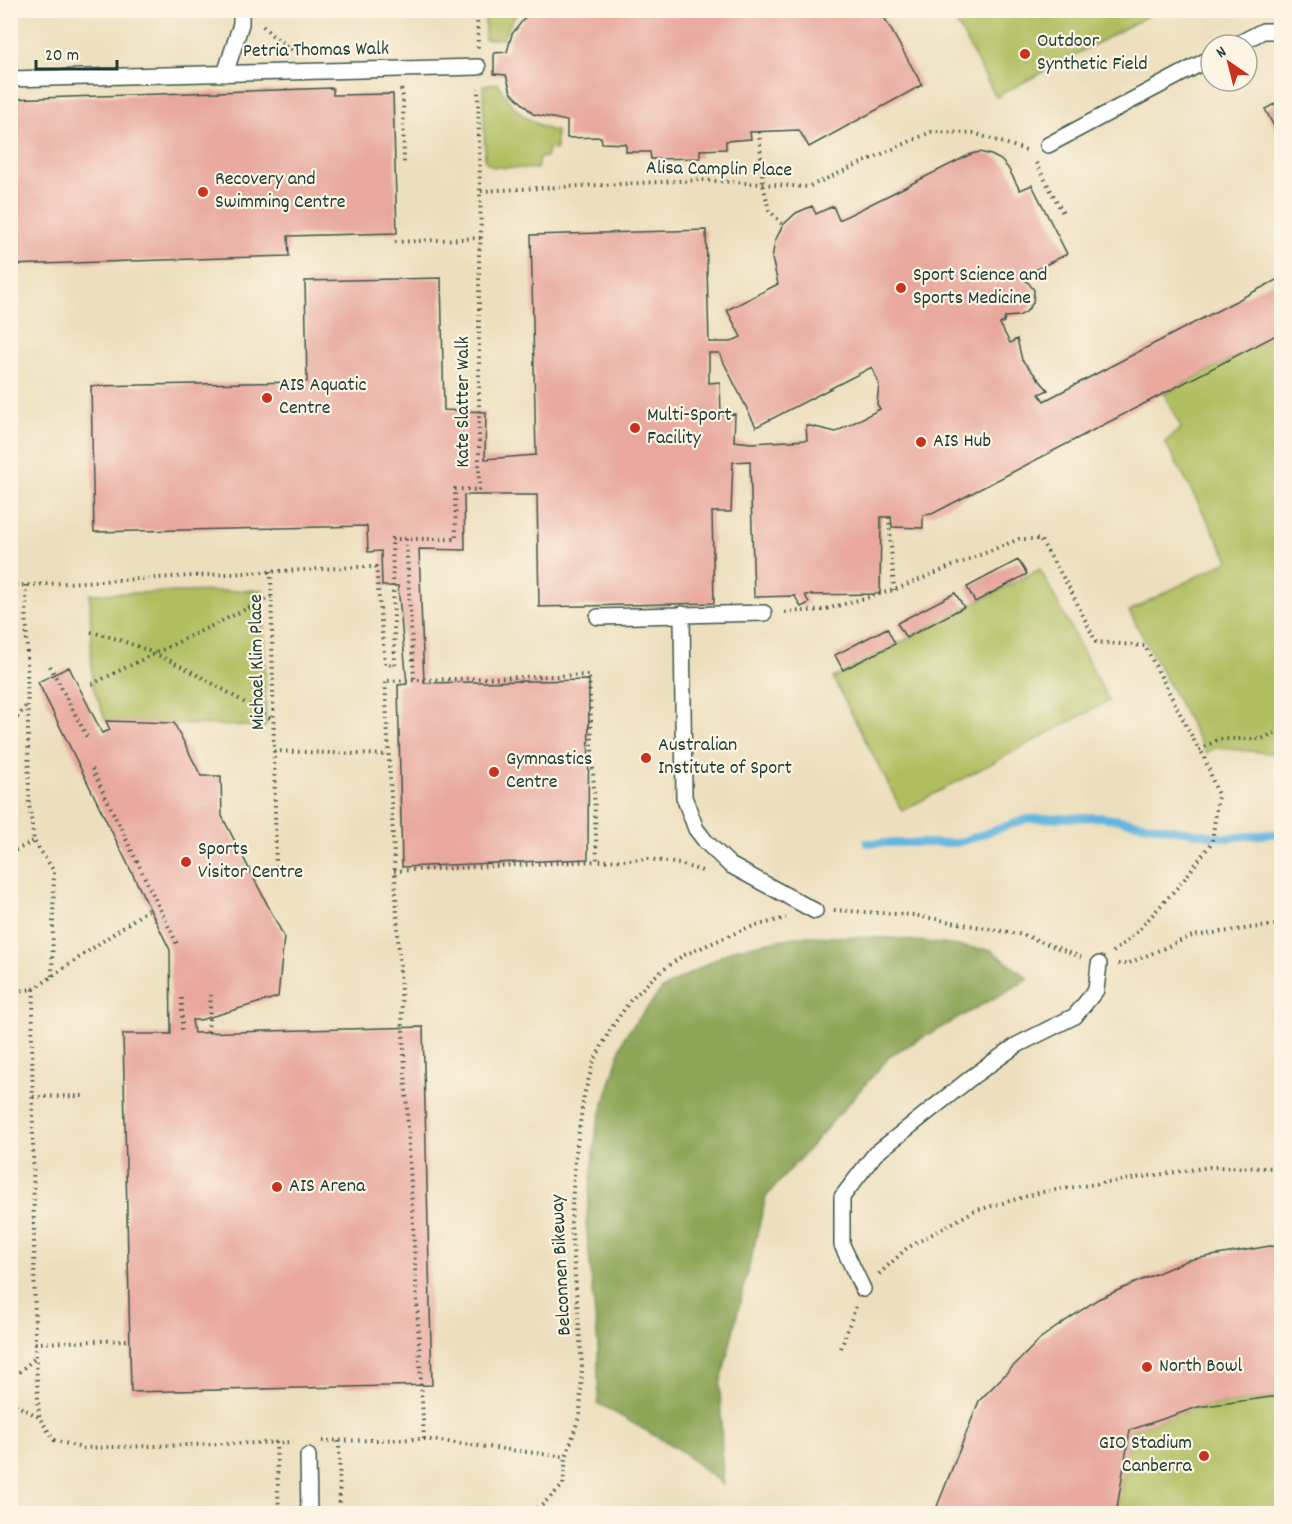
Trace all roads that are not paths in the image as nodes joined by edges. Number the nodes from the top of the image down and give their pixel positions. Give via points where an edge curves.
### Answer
1 (241, 10) edge
2 (1281, 31) edge
3 (1259, 33) edge
4 (1199, 64) edge
5 (478, 68) road end
6 (225, 74) junction
7 (10, 79) edge
8 (1048, 145) road end
9 (764, 613) road end
10 (682, 614) junction
11 (598, 617) dead end
12 (815, 910) road end
13 (1099, 964) road end
14 (863, 1289) road end
15 (308, 1456) dead end
16 (309, 1514) edge

1 - 6 lane via 241,24
2 - 3 lane
4 - 8 lane
5 - 6 lane, Petria Thomas Walk
6 - 7 lane, Petria Thomas Walk
9 - 10 lane
10 - 11 lane
10 - 12 lane via 684,797 696,829 730,865
13 - 14 lane via 1096,990 1076,1016 1017,1045 972,1077 875,1154 842,1197 842,1245
15 - 16 lane

